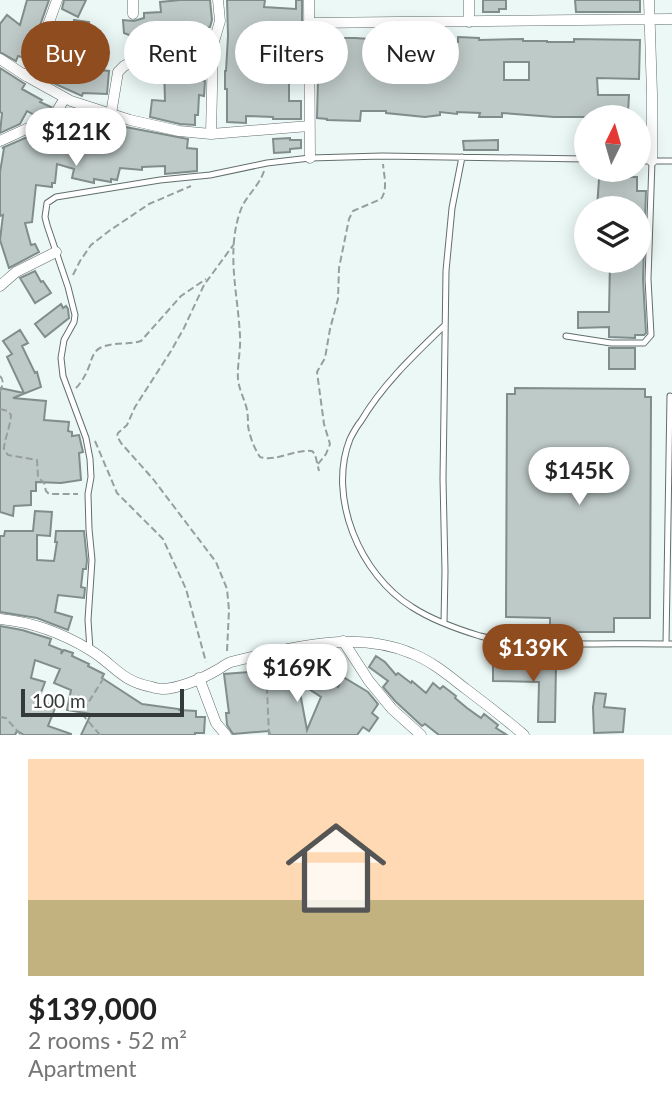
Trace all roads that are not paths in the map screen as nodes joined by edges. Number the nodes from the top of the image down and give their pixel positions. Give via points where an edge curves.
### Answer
1 (57, 0) edge
2 (133, 0) edge
3 (218, 0) edge
4 (309, 0) edge
5 (469, 0) edge
6 (649, 0) edge
7 (133, 15) dead end
8 (649, 19) junction
9 (672, 19) edge
10 (49, 21) edge
11 (220, 21) edge
12 (309, 21) edge
13 (469, 22) junction
14 (348, 23) edge
15 (0, 59) edge
16 (124, 66) edge
17 (21, 73) edge
18 (40, 84) edge
19 (212, 84) edge
20 (309, 84) edge
21 (65, 98) junction
22 (111, 114) junction
23 (309, 126) junction
24 (211, 134) junction
25 (0, 141) edge
26 (462, 157) junction
27 (310, 158) junction
28 (574, 159) edge
29 (652, 161) junction
30 (672, 161) edge
31 (56, 252) junction
32 (0, 286) edge
33 (445, 325) junction
34 (566, 336) dead end
35 (670, 396) dead end
36 (0, 619) edge
37 (444, 623) junction
38 (342, 641) junction
39 (669, 644) edge
40 (90, 650) junction
41 (204, 676) junction
42 (226, 735) edge
43 (421, 735) edge
44 (524, 735) edge

1 - 10 street
2 - 7 street
3 - 11 street
4 - 12 street
5 - 13 street
6 - 8 street
8 - 9 street
8 - 13 street
8 - 29 street
13 - 14 street
15 - 17 street
16 - 22 street via 118,72
18 - 21 street
19 - 24 street
20 - 23 street
21 - 22 street
21 - 25 street via 50,118
22 - 24 street
23 - 24 street
23 - 27 street
26 - 27 lane
26 - 28 lane
26 - 33 lane via 448,239
27 - 31 lane via 56,197 45,209
29 - 30 lane
29 - 34 lane via 651,335 644,343
31 - 32 street via 16,272
31 - 40 lane via 75,315 64,340 63,376 90,459
33 - 37 lane
33 - 37 lane via 369,408 350,439 343,484 345,508 359,549 383,583 410,606
35 - 39 lane
36 - 40 street via 35,625
37 - 39 lane via 482,636 521,642
38 - 41 street via 284,649 226,664
38 - 43 street via 384,700
38 - 44 street via 390,646 435,665
40 - 41 street via 125,678 162,690
41 - 42 street via 216,723

